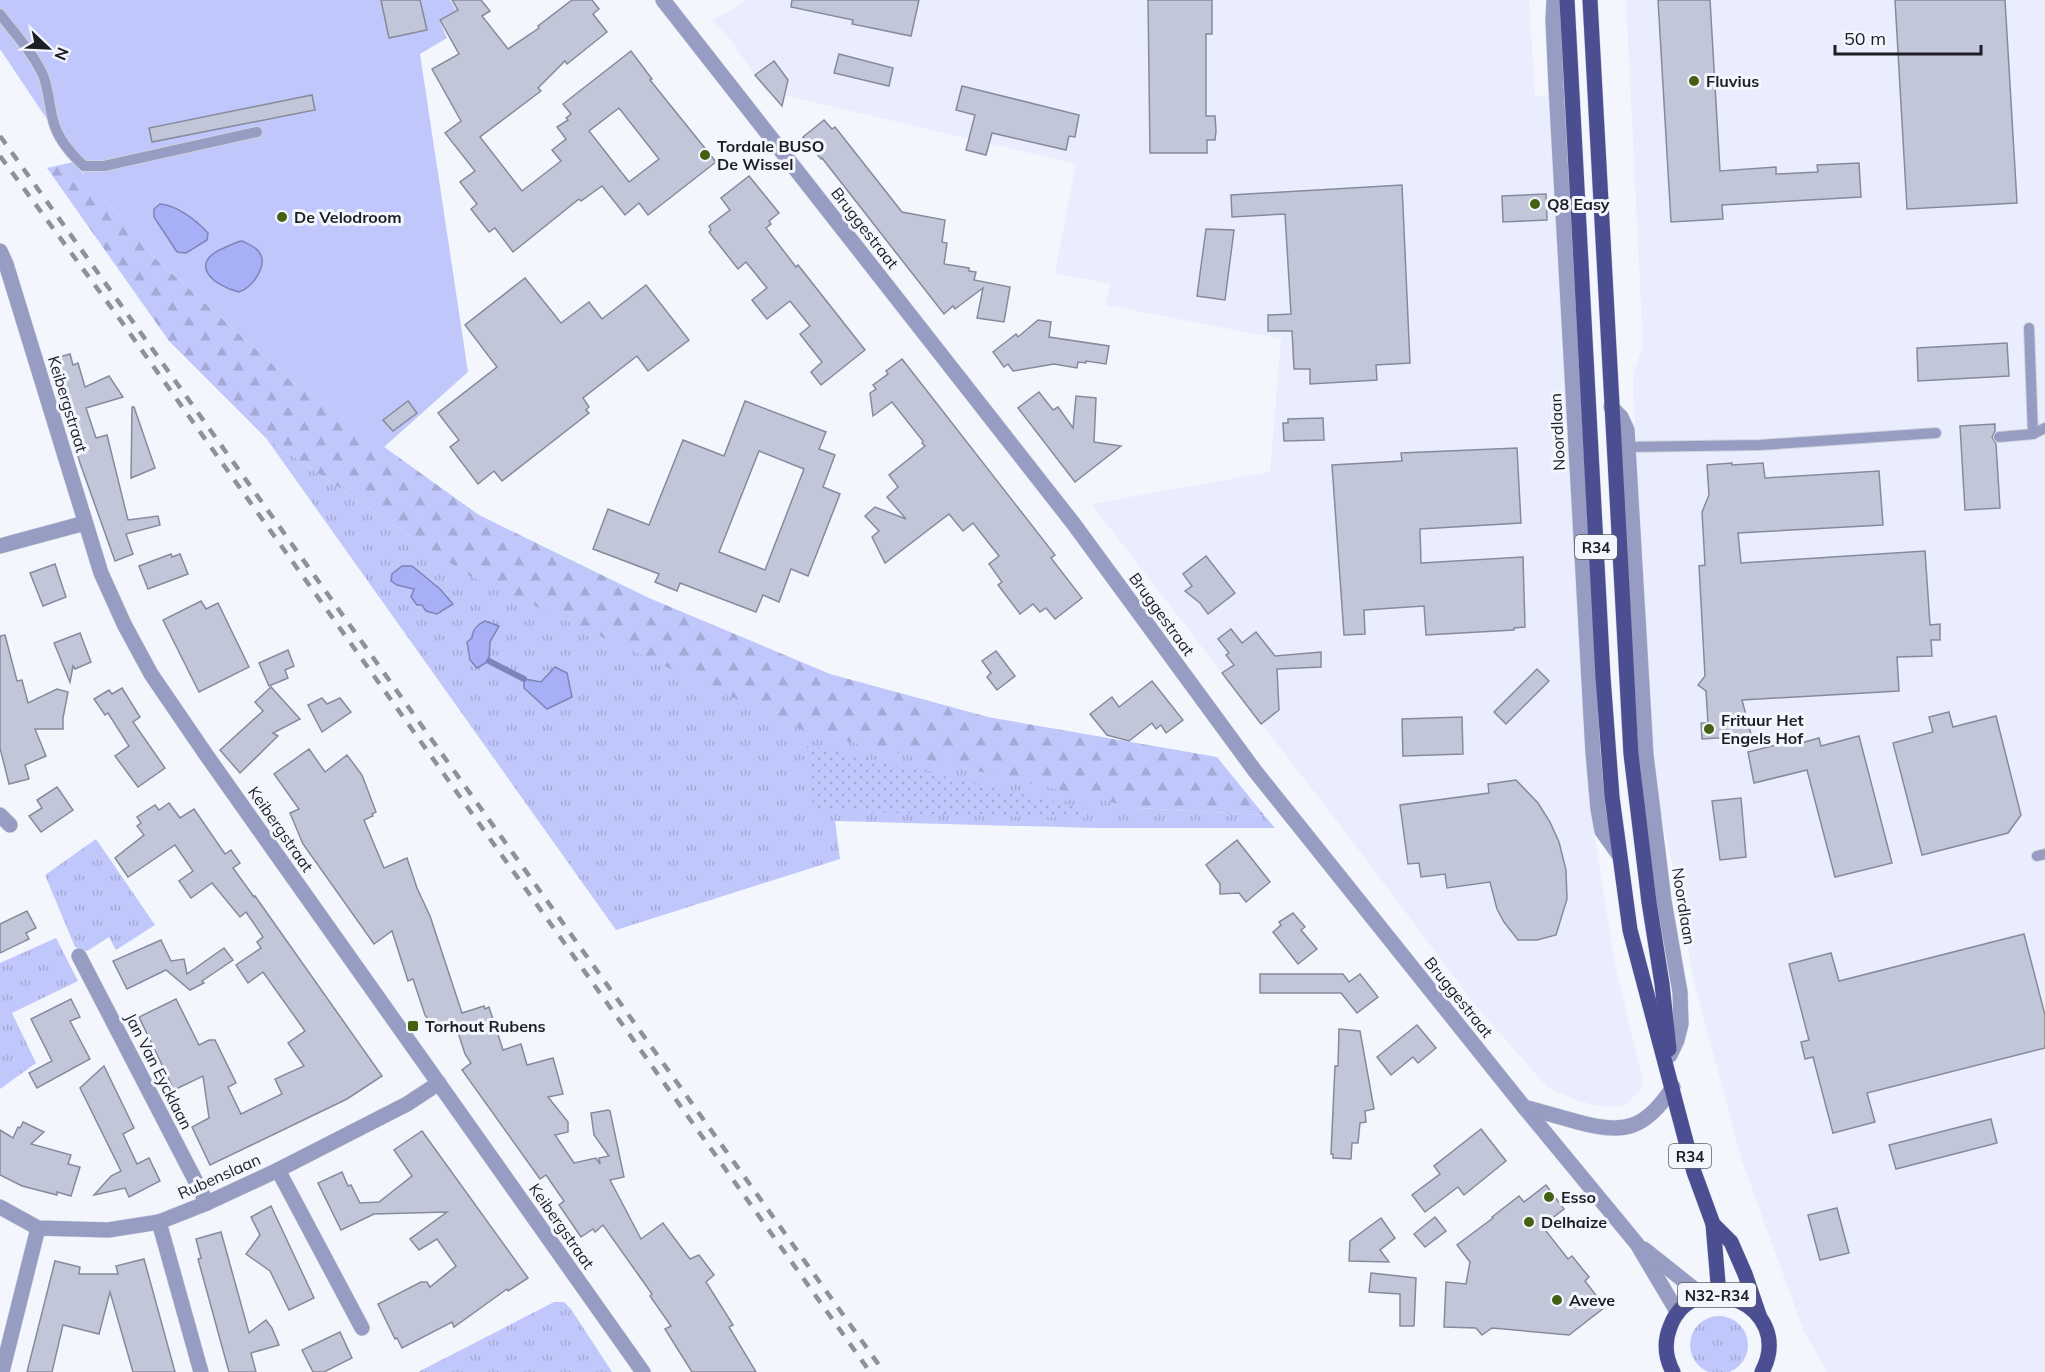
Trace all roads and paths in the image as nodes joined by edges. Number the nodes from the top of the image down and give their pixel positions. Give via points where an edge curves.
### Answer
1 (663, 0) edge
2 (1554, 0) edge
3 (1567, 0) edge
4 (1590, 0) edge
5 (0, 14) edge
6 (257, 132) dead end
7 (0, 251) edge
8 (2029, 328) dead end
9 (1611, 407) junction
10 (2045, 428) edge
11 (1936, 433) dead end
12 (2032, 434) junction
13 (1999, 436) dead end
14 (1628, 447) junction
15 (85, 523) junction
16 (0, 546) edge
17 (1619, 855) junction
18 (79, 956) dead end
19 (1670, 1055) junction
20 (439, 1083) junction
21 (1672, 1087) junction
22 (1524, 1107) junction
23 (279, 1170) junction
24 (207, 1203) junction
25 (0, 1207) edge
26 (159, 1222) junction
27 (1713, 1224) junction
28 (38, 1228) junction
29 (1637, 1244) junction
30 (1719, 1294) junction
31 (1703, 1296) junction
32 (1678, 1312) junction
33 (1759, 1315) junction
34 (362, 1328) dead end
35 (1669, 1369) edge
36 (1765, 1369) edge
37 (2, 1372) edge
38 (201, 1372) edge
39 (643, 1372) edge

1 - 22 street, Bruggestraat via 1073,523 1255,771
2 - 17 street, Noordlaan via 1593,753 1602,831
3 - 17 main road, Noordlaan / R34 via 1604,700
4 - 9 main road, Noordlaan / R34
5 - 6 lane via 37,62 49,90 53,122 84,166 104,166
7 - 15 street, Keibergstraat
8 - 12 lane
9 - 14 street, Noordlaan via 1628,430
9 - 19 main road, Noordlaan / R34 via 1631,753
10 - 12 lane
11 - 14 lane via 1760,445
12 - 13 lane
14 - 19 street, Noordlaan via 1646,755 1664,902 1680,992 1680,1024
15 - 16 street
15 - 20 street, Keibergstraat via 101,573 151,674
17 - 21 main road, Noordlaan / R34 via 1635,955
18 - 24 street, Jan Van Eycklaan
19 - 21 main road, Noordlaan / R34
20 - 23 street, Rubenslaan via 407,1104
20 - 39 street, Keibergstraat
21 - 22 street via 1645,1120 1623,1128 1599,1128
21 - 27 main road, Noordlaan / R34 via 1694,1172
22 - 29 street, Bruggestraat
23 - 24 street, Rubenslaan
23 - 34 street
24 - 26 street, Rubenslaan
25 - 28 street, Rubenslaan
26 - 28 street, Rubenslaan via 108,1230
26 - 38 street
27 - 30 main road, Noordlaan / R34
27 - 33 main road, Noordlaan / R34 via 1731,1242
28 - 37 street
29 - 31 street, Bruggestraat
29 - 32 street, Bruggestraat
30 - 31 main road, N32-R34
30 - 33 main road, N32-R34 via 1741,1300
31 - 32 main road, N32-R34
32 - 35 main road, N32-R34 via 1666,1337
33 - 36 main road, N32-R34 via 1768,1338

